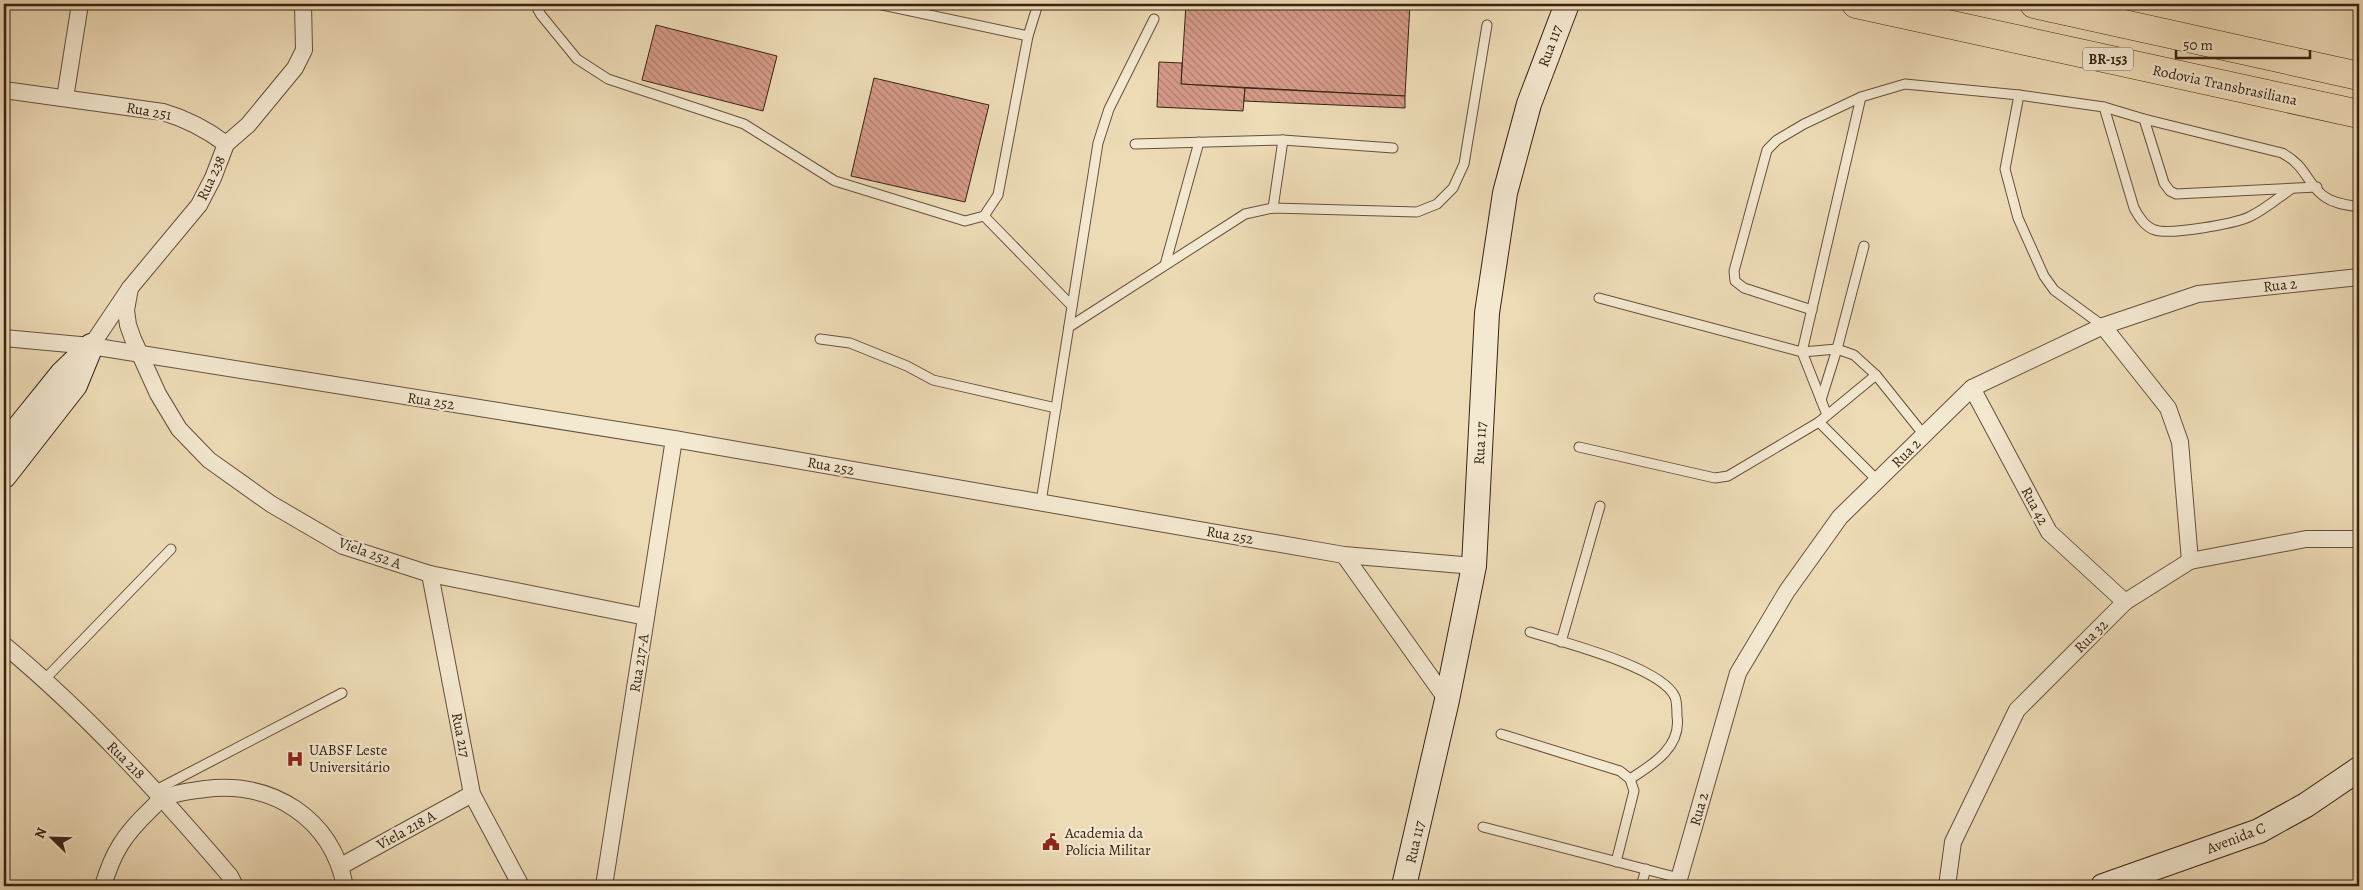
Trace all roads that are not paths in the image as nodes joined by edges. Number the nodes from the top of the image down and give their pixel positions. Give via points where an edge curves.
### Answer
1 (80, 4) edge
2 (303, 4) edge
3 (535, 4) edge
4 (878, 4) edge
5 (1038, 4) edge
6 (1856, 4) edge
7 (2034, 4) edge
8 (1563, 12) edge
9 (1154, 19) dead end
10 (1487, 25) dead end
11 (1028, 36) junction
12 (2359, 76) edge
13 (4, 90) edge
14 (2019, 95) junction
15 (1861, 97) junction
16 (65, 98) junction
17 (2104, 107) junction
18 (2359, 114) edge
19 (2144, 119) junction
20 (1283, 140) junction
21 (1199, 142) junction
22 (226, 144) junction
23 (1136, 144) dead end
24 (1393, 148) dead end
25 (2317, 187) junction
26 (2291, 189) junction
27 (2359, 207) edge
28 (1273, 208) junction
29 (984, 216) junction
30 (1864, 246) dead end
31 (1165, 265) junction
32 (2359, 277) edge
33 (130, 288) junction
34 (1599, 298) dead end
35 (1072, 306) junction
36 (1812, 310) junction
37 (2103, 326) junction
38 (1069, 327) junction
39 (4, 338) edge
40 (820, 339) dead end
41 (91, 346) junction
42 (1837, 349) junction
43 (1802, 352) junction
44 (141, 354) junction
45 (1876, 375) junction
46 (1972, 388) junction
47 (1821, 400) junction
48 (1056, 408) junction
49 (1827, 414) junction
50 (1819, 422) junction
51 (1924, 435) junction
52 (674, 439) junction
53 (4, 446) edge
54 (1579, 447) dead end
55 (4, 476) edge
56 (1878, 481) junction
57 (1041, 502) junction
58 (1600, 506) dead end
59 (2359, 539) edge
60 (171, 549) dead end
61 (1344, 555) junction
62 (2190, 562) junction
63 (1474, 566) junction
64 (430, 574) junction
65 (2125, 602) junction
66 (646, 617) junction
67 (1530, 632) dead end
68 (1561, 642) junction
69 (4, 645) edge
70 (44, 679) junction
71 (342, 693) dead end
72 (1447, 700) junction
73 (1500, 734) dead end
74 (2359, 769) edge
75 (1630, 779) junction
76 (160, 794) junction
77 (472, 794) junction
78 (1482, 827) dead end
79 (1616, 862) junction
80 (341, 866) junction
81 (1646, 869) junction
82 (1678, 882) edge
83 (103, 886) edge
84 (235, 886) edge
85 (345, 886) edge
86 (521, 886) edge
87 (604, 886) edge
88 (1404, 886) edge
89 (1641, 886) edge
90 (1947, 886) edge
91 (2104, 886) edge

1 - 16 street
2 - 22 street, Rua 238 via 304,50 295,68 248,125
3 - 29 lane via 577,59 608,79 744,124 835,180 966,221
4 - 11 lane
5 - 11 lane
6 - 18 highway, Rodovia Transbrasiliana / BR-153
7 - 12 highway, BR-153
8 - 63 street, Rua 117 via 1529,104 1505,193 1488,313
9 - 35 lane via 1109,109 1098,143
10 - 28 lane via 1464,164 1453,188 1437,204 1417,212
11 - 29 lane via 998,195
13 - 16 street, Rua 251
14 - 15 lane via 1906,84
14 - 17 lane
14 - 37 lane via 2005,169 2018,218 2044,276 2054,290
15 - 36 lane
15 - 36 lane via 1804,124 1767,150 1734,271 1735,281 1744,288
16 - 22 street, Rua 251 via 170,114 203,128
17 - 19 lane
17 - 26 lane via 2134,208 2141,220 2153,230 2169,232 2238,221
19 - 25 lane via 2282,153 2302,167
19 - 26 lane via 2164,183 2176,194
20 - 21 lane
20 - 24 lane
20 - 28 lane
21 - 23 lane
21 - 31 lane
22 - 33 street, Rua 238 via 199,205
25 - 26 lane
25 - 27 lane via 2324,197
28 - 31 lane via 1244,214
29 - 35 lane
30 - 42 lane
31 - 38 lane
32 - 37 street, Rua 2 via 2198,294
33 - 41 street, Rua 238
33 - 44 street via 126,310 128,325
34 - 43 lane
35 - 38 lane
36 - 43 lane
37 - 46 street, Rua 2
37 - 62 street via 2168,408 2180,442
38 - 48 lane
39 - 41 street, Rua 252
40 - 48 lane via 850,342 933,380
41 - 44 street, Rua 252
41 - 53 street, Rua 238 via 62,374
41 - 55 street, Rua 238 via 76,385
42 - 43 lane
42 - 45 lane via 1854,355
42 - 47 lane
43 - 47 lane
44 - 52 street, Rua 252
44 - 64 street, Viela 252 A via 158,394 179,429 209,460 270,504 343,546
45 - 49 lane
45 - 51 lane
46 - 51 street, Rua 2
46 - 65 street, Rua 42 via 2049,532
47 - 49 lane
48 - 57 lane
49 - 50 lane
50 - 54 lane via 1728,476 1715,478
50 - 56 lane
51 - 56 street, Rua 2
52 - 57 street, Rua 252
52 - 66 street, Rua 217-A
56 - 82 street, Rua 2 via 1840,517 1787,591 1738,672
57 - 61 street, Rua 252
58 - 68 lane
59 - 62 street, Rua 32 via 2306,539
60 - 70 lane
61 - 63 street, Rua 252
61 - 72 street
62 - 65 street, Rua 32
63 - 72 street, Rua 117
64 - 66 street, Viela 252 A
64 - 77 street, Rua 217
65 - 90 street, Rua 32 via 2017,710 1953,842
66 - 87 street, Rua 217-A
67 - 68 lane
68 - 75 lane via 1643,670 1661,680 1675,697 1678,721 1672,743 1659,760
69 - 70 street, Rua 218
70 - 76 street, Rua 218
71 - 76 lane
72 - 88 street, Rua 117
73 - 75 lane via 1620,771
74 - 91 street, Avenida C via 2306,805 2259,831
75 - 79 lane via 1634,791
76 - 80 street via 228,786 264,793 303,815 323,834
76 - 83 street via 111,859
76 - 84 street, Rua 218
77 - 80 street, Viela 218 A
77 - 86 street, Rua 217
78 - 79 lane
79 - 81 lane
80 - 85 street
81 - 82 lane
81 - 89 lane

